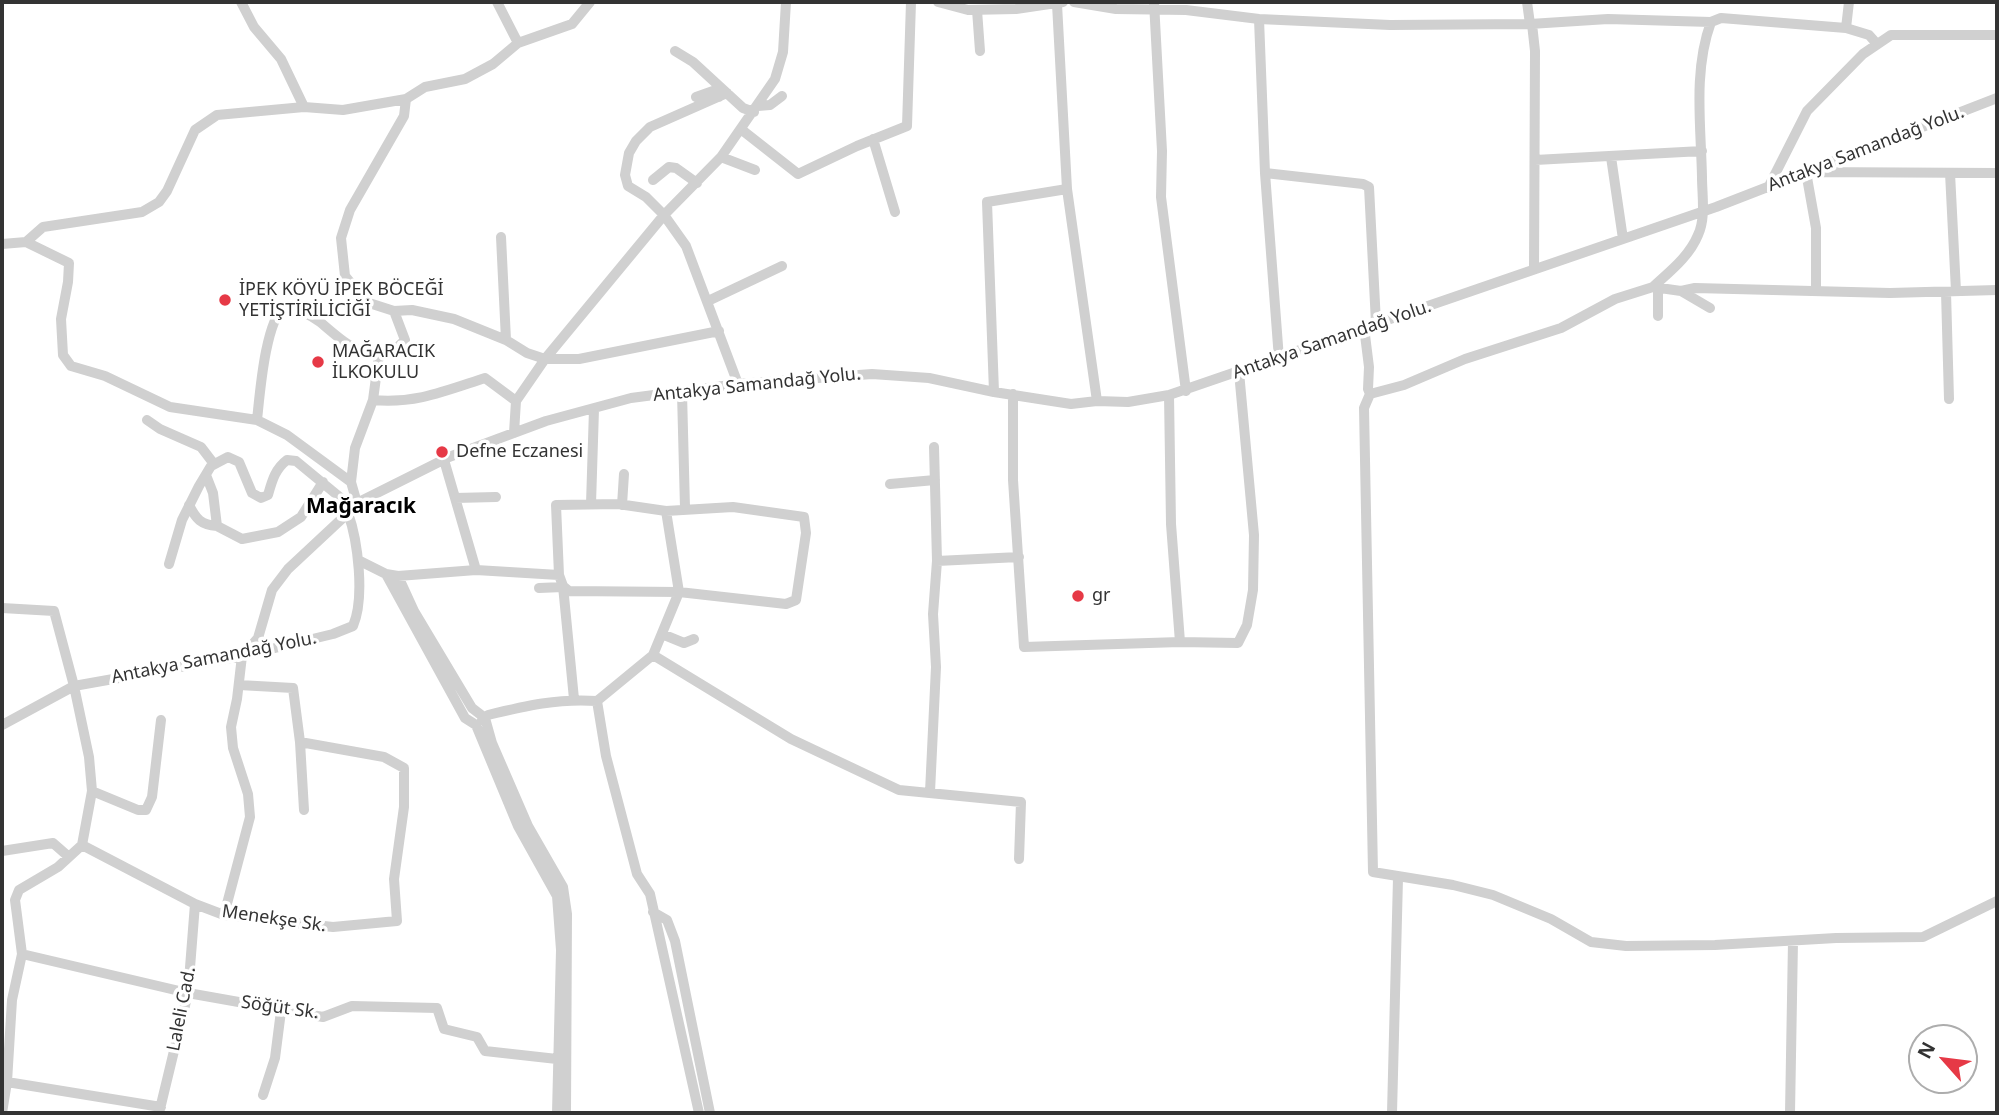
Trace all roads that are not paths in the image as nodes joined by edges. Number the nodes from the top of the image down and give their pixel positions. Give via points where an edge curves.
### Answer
1 (240, 2) edge
2 (497, 2) edge
3 (590, 2) edge
4 (786, 2) edge
5 (911, 2) edge
6 (938, 2) edge
7 (1074, 2) edge
8 (1527, 2) edge
9 (1849, 2) edge
10 (1060, 3) edge
11 (1154, 5) edge
12 (976, 10) junction
13 (1259, 19) junction
14 (1711, 22) junction
15 (1531, 24) junction
16 (1846, 28) junction
17 (1997, 35) edge
18 (519, 43) junction
19 (1877, 44) junction
20 (675, 51) dead end
21 (980, 51) dead end
22 (722, 95) junction
23 (782, 96) dead end
24 (696, 97) dead end
25 (1997, 98) edge
26 (406, 99) junction
27 (732, 106) dead end
28 (304, 107) junction
29 (756, 109) junction
30 (742, 130) junction
31 (873, 139) junction
32 (1702, 151) junction
33 (721, 157) junction
34 (1611, 157) junction
35 (1535, 160) junction
36 (755, 170) dead end
37 (1806, 172) junction
38 (1265, 173) junction
39 (1950, 173) junction
40 (1997, 173) edge
41 (653, 180) dead end
42 (697, 183) junction
43 (1768, 188) junction
44 (1067, 189) junction
45 (1703, 211) junction
46 (895, 212) dead end
47 (664, 215) junction
48 (501, 237) dead end
49 (1623, 239) junction
50 (26, 242) junction
51 (2, 244) edge
52 (782, 266) dead end
53 (1534, 269) junction
54 (1656, 288) junction
55 (1816, 290) junction
56 (1997, 290) edge
57 (1681, 291) junction
58 (1951, 291) junction
59 (708, 301) junction
60 (1710, 307) dead end
61 (394, 311) junction
62 (1658, 316) dead end
63 (1376, 323) junction
64 (1364, 327) junction
65 (719, 331) junction
66 (506, 340) junction
67 (379, 355) junction
68 (545, 359) junction
69 (1279, 359) junction
70 (1239, 372) junction
71 (738, 384) junction
72 (1186, 391) junction
73 (994, 392) junction
74 (682, 393) junction
75 (1013, 394) junction
76 (1370, 394) junction
77 (1169, 395) junction
78 (1949, 399) dead end
79 (373, 400) junction
80 (516, 401) junction
81 (1097, 401) junction
82 (594, 409) junction
83 (147, 420) dead end
84 (257, 420) junction
85 (514, 433) junction
86 (934, 447) dead end
87 (444, 460) junction
88 (214, 464) junction
89 (624, 474) dead end
90 (206, 475) junction
91 (935, 480) junction
92 (323, 482) junction
93 (351, 482) junction
94 (890, 484) dead end
95 (496, 497) dead end
96 (455, 498) junction
97 (591, 504) junction
98 (189, 505) junction
99 (622, 505) junction
100 (353, 508) junction
101 (685, 508) junction
102 (666, 511) junction
103 (217, 526) junction
104 (1019, 557) junction
105 (358, 560) junction
106 (937, 561) junction
107 (169, 564) dead end
108 (476, 570) junction
109 (386, 574) junction
110 (559, 575) junction
111 (398, 576) junction
112 (563, 586) junction
113 (539, 588) dead end
114 (679, 592) junction
115 (2, 608) edge
116 (662, 634) junction
117 (694, 639) dead end
118 (1180, 642) junction
119 (653, 655) junction
120 (242, 656) junction
121 (239, 685) junction
122 (74, 686) junction
123 (573, 699) junction
124 (597, 701) junction
125 (485, 718) junction
126 (161, 720) dead end
127 (2, 725) edge
128 (477, 725) junction
129 (300, 742) junction
130 (92, 791) junction
131 (930, 792) junction
132 (304, 810) dead end
133 (82, 845) junction
134 (2, 851) edge
135 (69, 857) junction
136 (1019, 859) dead end
137 (1398, 878) junction
138 (1997, 901) edge
139 (195, 904) junction
140 (653, 912) junction
141 (224, 915) junction
142 (1793, 941) junction
143 (23, 954) junction
144 (188, 993) junction
145 (7, 999) edge
146 (281, 1011) junction
147 (557, 1059) junction
148 (8, 1082) junction
149 (263, 1095) dead end
150 (160, 1110) edge
151 (2, 1113) edge
152 (557, 1113) edge
153 (566, 1113) edge
154 (699, 1113) edge
155 (710, 1113) edge
156 (1392, 1113) edge
157 (1790, 1113) edge

1 - 28 street via 281,60
2 - 18 street
3 - 18 street via 572,24
4 - 29 street via 783,52 775,79
5 - 31 street via 907,126
6 - 12 street
7 - 11 street via 1115,9
8 - 15 street
9 - 16 street
10 - 12 street
10 - 44 street
11 - 13 street
11 - 72 street via 1161,197
12 - 21 street
13 - 15 street via 1390,25
13 - 38 street
14 - 15 street via 1608,19
14 - 16 street via 1721,18
14 - 32 street via 1700,81
15 - 35 street
16 - 19 street via 1869,35
17 - 19 street via 1891,35
18 - 26 street via 465,79 425,87
19 - 43 street via 1807,111
20 - 22 street via 693,62
22 - 24 street via 713,91
22 - 27 street
22 - 29 street via 743,108
22 - 47 street via 650,127 629,153 628,186
23 - 29 street
25 - 37 street, Antakya Samandağ Yolu.
26 - 28 street via 343,110
26 - 61 street via 404,116 350,210 341,238 345,276 366,302
28 - 50 street via 217,115 195,130 167,191 152,208 43,227
29 - 30 street
30 - 31 street via 798,174
30 - 33 street
31 - 46 street
32 - 34 street
32 - 45 street
33 - 36 street
33 - 42 street
34 - 35 street
34 - 49 street
35 - 53 street
37 - 39 street
37 - 43 street, Antakya Samandağ Yolu.
37 - 55 street via 1816,228
38 - 63 street via 1369,187
38 - 69 street
39 - 40 street
39 - 58 street
41 - 42 street via 669,167
42 - 47 street
43 - 45 street, Antakya Samandağ Yolu.
44 - 73 street via 987,202
44 - 81 street
45 - 49 street, Antakya Samandağ Yolu.
45 - 54 street via 1689,253
47 - 59 street via 687,246
47 - 68 street
48 - 66 street
49 - 53 street, Antakya Samandağ Yolu.
50 - 51 street
50 - 84 street via 69,263 61,319 63,355 71,366 105,376 170,407
52 - 59 street
53 - 63 street, Antakya Samandağ Yolu.
54 - 57 street
54 - 62 street
54 - 76 street via 1615,299 1561,328
55 - 57 street
55 - 58 street
56 - 58 street
57 - 60 street
58 - 78 street
59 - 65 street
61 - 66 street via 454,319
61 - 67 street via 405,340
63 - 64 street, Antakya Samandağ Yolu.
64 - 69 street, Antakya Samandağ Yolu.
64 - 76 street
65 - 68 street via 579,359
65 - 71 street
66 - 68 street
67 - 79 street
67 - 84 street via 348,345 300,309 285,305 270,334
68 - 80 street
69 - 70 street, Antakya Samandağ Yolu.
70 - 72 street, Antakya Samandağ Yolu.
70 - 118 street via 1254,535 1247,625 1238,643
71 - 73 street, Antakya Samandağ Yolu. via 872,374 929,378
71 - 74 street, Antakya Samandağ Yolu.
72 - 77 street, Antakya Samandağ Yolu.
73 - 75 street, Antakya Samandağ Yolu.
74 - 82 street, Antakya Samandağ Yolu. via 631,398
74 - 101 street
75 - 81 street, Antakya Samandağ Yolu. via 1071,404
75 - 104 street
76 - 137 street via 1364,408 1373,872
77 - 81 street, Antakya Samandağ Yolu. via 1128,402
77 - 118 street via 1171,524
79 - 80 street via 417,400 485,378
79 - 93 street via 355,447
80 - 85 street
82 - 85 street, Antakya Samandağ Yolu.
82 - 97 street
83 - 88 street via 201,447
84 - 93 street via 287,435
85 - 87 street, Antakya Samandağ Yolu.
86 - 91 street
87 - 96 street
87 - 100 street, Antakya Samandağ Yolu.
88 - 90 street
88 - 92 street via 228,457 239,462 253,493 261,498 268,495 279,465 287,460 296,461
89 - 99 street
90 - 98 street
90 - 103 street
91 - 94 street
91 - 106 street
92 - 100 street
92 - 103 street via 301,517 278,532 242,539
93 - 100 street
95 - 96 street
96 - 108 street
97 - 99 street
97 - 110 street via 556,505
98 - 103 street via 205,525
98 - 107 street
99 - 102 street
100 - 105 street, Antakya Samandağ Yolu.
100 - 120 street via 272,590 258,638
101 - 102 street
101 - 114 street via 733,507 804,517 806,533 796,600 786,604
102 - 114 street
104 - 106 street
104 - 118 street via 1024,647
105 - 109 street
105 - 120 street, Antakya Samandağ Yolu. via 353,626
106 - 131 street
108 - 110 street
108 - 111 street
109 - 111 street
109 - 128 street via 465,718
110 - 112 street
111 - 125 street via 472,708
112 - 113 street
112 - 114 street via 569,591
112 - 123 street
114 - 116 street
115 - 122 street via 54,611
116 - 117 street via 684,643
116 - 119 street
119 - 124 street
119 - 131 street via 791,739 900,790
120 - 121 street
120 - 122 street, Antakya Samandağ Yolu.
121 - 129 street via 293,688
121 - 141 street via 231,727 250,817
122 - 127 street, Antakya Samandağ Yolu.
122 - 130 street
123 - 124 street
123 - 125 street
124 - 140 street via 606,756 637,874 650,894
125 - 128 street
125 - 153 street via 527,826 563,887 567,914
126 - 130 street via 152,797 146,810
128 - 147 street via 518,826 557,896 561,950
129 - 132 street
129 - 141 street, Menekşe Sk. via 384,757 404,768 394,879 397,921 333,928
130 - 133 street
131 - 136 street via 1021,802
133 - 135 street
133 - 139 street, Menekşe Sk.
134 - 135 street via 53,843
135 - 143 street via 19,890 15,900
137 - 142 street via 1493,895 1591,942 1715,946
137 - 156 street
138 - 142 street via 1923,937
139 - 141 street, Menekşe Sk.
139 - 144 street, Laleli Cad.
140 - 154 street
140 - 155 street via 667,920 676,941
142 - 157 street
143 - 144 street, Söğüt Sk.
143 - 145 street
144 - 146 street, Söğüt Sk.
144 - 150 street, Laleli Cad.
145 - 148 street
146 - 147 street, Söğüt Sk. via 323,1017 352,1006 437,1008 444,1029 477,1037 485,1051
146 - 149 street via 275,1058
147 - 152 street
148 - 150 street
148 - 151 street

